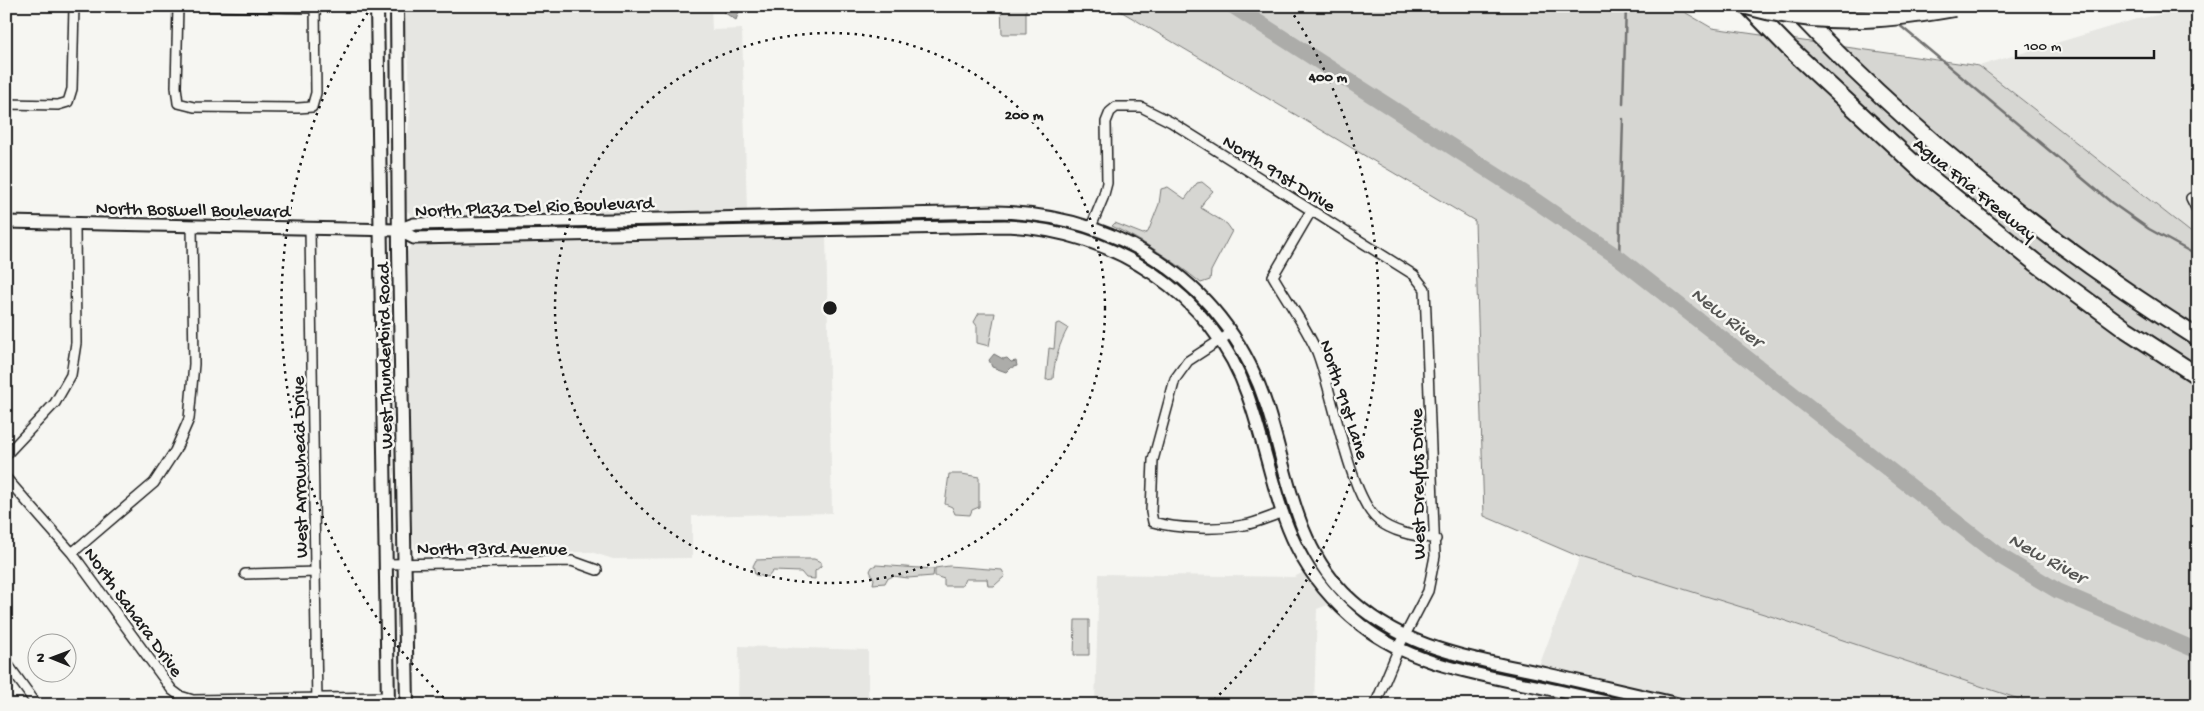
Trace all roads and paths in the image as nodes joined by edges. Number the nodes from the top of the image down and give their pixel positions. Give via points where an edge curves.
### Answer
1 (74, 6) edge
2 (178, 6) edge
3 (209, 6) edge
4 (378, 6) edge
5 (397, 6) edge
6 (1748, 6) edge
7 (1791, 6) edge
8 (316, 7) edge
9 (1958, 7) edge
10 (6, 104) edge
11 (2191, 198) dead end
12 (1311, 211) junction
13 (2198, 212) edge
14 (892, 214) junction
15 (812, 216) junction
16 (1045, 216) junction
17 (723, 217) junction
18 (637, 219) junction
19 (510, 221) junction
20 (6, 222) edge
21 (75, 224) junction
22 (192, 226) junction
23 (1091, 227) junction
24 (310, 228) junction
25 (893, 229) junction
26 (1042, 229) junction
27 (380, 230) junction
28 (398, 230) junction
29 (812, 230) junction
30 (723, 232) junction
31 (637, 234) junction
32 (510, 236) junction
33 (1155, 258) junction
34 (1149, 270) junction
35 (1421, 282) joint
36 (1231, 333) junction
37 (2198, 338) edge
38 (1220, 339) junction
39 (2198, 376) edge
40 (6, 455) edge
41 (6, 478) edge
42 (1281, 513) junction
43 (1436, 538) junction
44 (72, 553) junction
45 (385, 564) junction
46 (406, 564) junction
47 (597, 570) dead end
48 (316, 572) junction
49 (245, 574) dead end
50 (1330, 575) junction
51 (1320, 584) junction
52 (1405, 636) junction
53 (1399, 649) junction
54 (6, 662) edge
55 (317, 701) edge
56 (391, 702) edge
57 (37, 705) edge
58 (407, 705) edge
59 (1375, 705) edge
60 (1620, 705) edge
61 (1683, 705) edge

1 - 10 street via 72,89 68,102 58,105
2 - 8 street via 178,103 194,107 312,107 316,93
3 - 8 street
4 - 27 main road, West Thunderbird Road
5 - 28 main road, West Thunderbird Road
6 - 9 highway, bridge via 1795,17 1842,21 1903,17
6 - 39 highway, Agua Fria Freeway via 1923,172 2036,263 2127,330
7 - 37 highway, Agua Fria Freeway via 1947,156 2061,245
11 - 13 street
12 - 23 street, North 91st Drive via 1154,112 1141,107 1116,107 1106,122 1107,183
12 - 35 street, North 91st Drive
12 - 43 street, North 91st Lane via 1273,276 1316,352 1358,489 1368,508 1378,520 1392,527 1412,535
14 - 15 street, North Plaza Del Rio Boulevard
14 - 16 street, North Plaza Del Rio Boulevard via 997,212
14 - 25 street
15 - 17 street, North Plaza Del Rio Boulevard
15 - 29 street
16 - 23 street, North Plaza Del Rio Boulevard
16 - 26 street
17 - 18 street, North Plaza Del Rio Boulevard
17 - 30 street
18 - 19 street, North Plaza Del Rio Boulevard
18 - 31 street
19 - 28 street, North Plaza Del Rio Boulevard via 414,224
19 - 32 street
20 - 21 street, North Boswell Boulevard
21 - 22 street, North Boswell Boulevard
21 - 40 street via 76,343 71,376 55,403
22 - 24 street, North Boswell Boulevard
22 - 44 street via 194,373 189,419 175,451 154,483
23 - 33 street, North Plaza Del Rio Boulevard via 1128,242
24 - 27 street, North Boswell Boulevard
24 - 48 street, West Arrowhead Drive
25 - 26 street, North Plaza Del Rio Boulevard via 998,226
25 - 29 street, North Plaza Del Rio Boulevard
26 - 34 street, North Plaza Del Rio Boulevard via 1097,244
27 - 28 street, North Plaza Del Rio Boulevard
27 - 45 main road, West Thunderbird Road
28 - 32 street, North Plaza Del Rio Boulevard via 414,238
28 - 46 main road, West Thunderbird Road
29 - 30 street, North Plaza Del Rio Boulevard
30 - 31 street, North Plaza Del Rio Boulevard
31 - 32 street, North Plaza Del Rio Boulevard
33 - 34 street
33 - 36 street, North Plaza Del Rio Boulevard via 1196,290
34 - 38 street, North Plaza Del Rio Boulevard via 1190,305
35 - 43 street, West Dreyfus Drive via 1427,303
36 - 38 street
36 - 50 street, North Plaza Del Rio Boulevard via 1247,358 1264,397 1297,516 1309,543
38 - 42 street, North Plaza Del Rio Boulevard via 1249,397
38 - 42 street via 1188,361 1175,379 1154,460 1151,512 1154,522 1164,525 1244,525
41 - 44 street, North Sahara Drive
42 - 51 street, North Plaza Del Rio Boulevard via 1292,540
43 - 52 street, West Dreyfus Drive via 1428,591
44 - 55 street, North Sahara Drive via 172,690 180,696 194,700
45 - 46 street, North 93rd Avenue
45 - 56 main road, West Thunderbird Road
46 - 47 street, North 93rd Avenue via 572,561
46 - 58 main road, West Thunderbird Road
48 - 49 street
48 - 55 street, West Arrowhead Drive
50 - 51 street
50 - 52 street, North Plaza Del Rio Boulevard via 1355,602
51 - 53 street, North Plaza Del Rio Boulevard via 1362,625
52 - 53 street, West Dreyfus Drive
52 - 61 street, North Plaza Del Rio Boulevard via 1450,654
53 - 59 street, West Dreyfus Drive
53 - 60 street, North Plaza Del Rio Boulevard via 1458,669
54 - 57 street
55 - 56 street, North Sahara Drive

